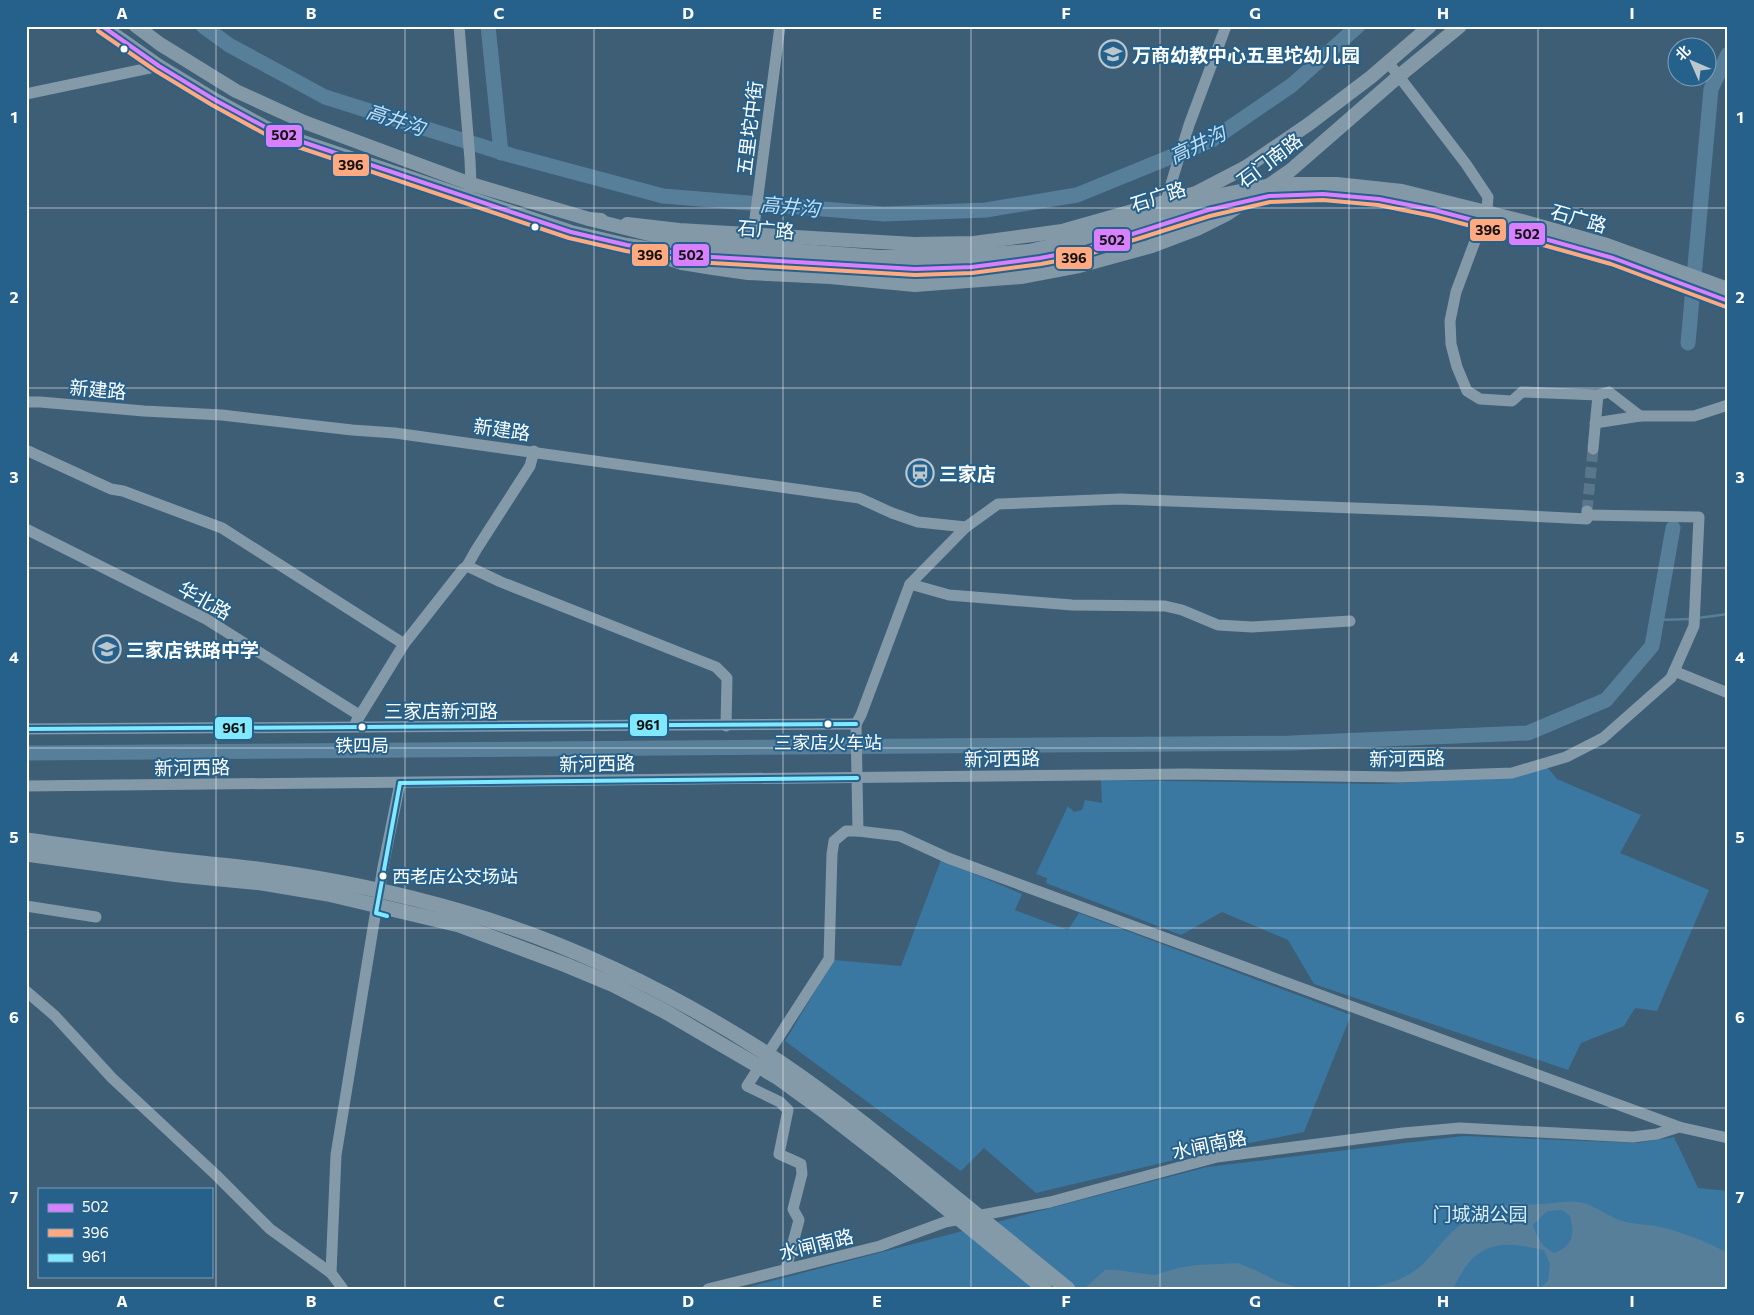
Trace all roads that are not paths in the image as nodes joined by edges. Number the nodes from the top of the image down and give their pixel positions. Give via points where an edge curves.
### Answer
1 (102, 26) edge
2 (136, 26) edge
3 (459, 26) edge
4 (780, 26) edge
5 (1226, 26) edge
6 (1430, 26) edge
7 (1460, 26) edge
8 (1388, 62) junction
9 (159, 66) junction
10 (1399, 76) junction
11 (26, 94) edge
12 (469, 190) junction
13 (1166, 202) junction
14 (589, 219) junction
15 (752, 234) junction
16 (628, 245) junction
17 (1152, 246) junction
18 (1728, 289) edge
19 (1728, 301) edge
20 (1598, 394) junction
21 (26, 402) edge
22 (1728, 405) edge
23 (1640, 416) junction
24 (1595, 424) junction
25 (1593, 449) tunnel mouth
26 (26, 450) edge
27 (534, 451) junction
28 (966, 527) junction
29 (26, 529) edge
30 (467, 566) junction
31 (910, 584) junction
32 (1350, 622) dead end
33 (404, 644) junction
34 (1674, 670) junction
35 (1728, 693) edge
36 (358, 716) junction
37 (856, 724) junction
38 (726, 726) junction
39 (353, 728) junction
40 (26, 729) edge
41 (857, 778) junction
42 (400, 783) junction
43 (26, 786) edge
44 (858, 830) junction
45 (26, 840) edge
46 (26, 854) edge
47 (26, 906) edge
48 (96, 917) dead end
49 (26, 991) edge
50 (1679, 1127) junction
51 (1728, 1138) edge
52 (786, 1269) junction
53 (331, 1273) junction
54 (342, 1289) edge
55 (708, 1289) edge
56 (1045, 1289) edge
57 (1068, 1289) edge

1 - 9 main road, 石门南路
2 - 12 main road, 石门南路 via 236,90 304,122
3 - 12 street via 470,160
4 - 15 street, 五里坨中街
5 - 13 street via 1189,124
6 - 8 main road, 石门南路
7 - 10 main road, 石门南路
8 - 10 street
8 - 13 main road, 石门南路 via 1309,124 1246,167 1196,193
9 - 11 street
9 - 12 main road, 石门南路 via 276,133
10 - 17 main road, 石门南路 via 1290,170 1227,214 1197,230
10 - 20 street via 1488,197 1487,208 1456,292 1450,321 1451,344 1467,391 1480,399 1512,401 1522,392
12 - 14 main road, 石门南路
12 - 16 main road, 石门南路 via 571,232
13 - 15 main road, 石门南路 via 1062,230 974,243 914,244
13 - 17 street
14 - 15 main road, 石门南路 via 679,230
14 - 18 main road, 石广路, bridge via 681,242 880,257 955,256 1029,251 1098,235 1225,194 1277,184 1337,184 1402,191 1522,221 1607,245
16 - 17 main road, 石门南路 via 682,263 748,273 915,284 1021,277 1079,266
16 - 19 main road, 石广路, bridge via 705,256 915,268 972,267 1082,250 1208,210 1269,196 1323,194 1388,200 1527,234 1613,258
20 - 23 street via 1608,392
20 - 24 street
21 - 27 street, 新建路 via 222,414
22 - 23 street via 1694,416
23 - 24 street
24 - 25 street
26 - 33 street via 111,489 123,490 222,528
27 - 28 street, 新建路 via 859,498 918,522
27 - 30 street via 530,466
28 - 31 street
28 - 34 street, 新河西路 via 998,504 1120,499 1587,519 1587,513 1699,517 1694,626
29 - 36 street, 华北路 via 206,619
30 - 33 street
30 - 38 street via 716,667 727,678
31 - 32 street via 949,595 1072,605 1166,606 1218,625
31 - 37 street
33 - 36 street
34 - 35 street
34 - 41 street, 新河西路 via 1671,678 1603,738 1566,757 1512,773 1399,777 1185,774
36 - 39 street
37 - 38 street, 三家店新河路
37 - 41 street
38 - 39 street, 三家店新河路
39 - 40 street, 三家店新河路
41 - 42 street, 新河西路
41 - 44 street
42 - 43 street, 新河西路
42 - 53 street via 383,867 336,1155
44 - 50 street via 900,836 948,858
44 - 52 street via 846,831 834,841 829,959 747,1086 780,1102 788,1110 779,1154 801,1164 802,1174 792,1209 799,1220
45 - 57 highway, bridge via 331,880 413,898 515,929 620,972 720,1025 784,1065 900,1152
46 - 56 highway, bridge via 328,894 459,925 566,964 666,1012 777,1077 891,1163
47 - 48 street
49 - 53 street via 270,1229
50 - 51 street, 水闸南路
50 - 52 street, 水闸南路 via 1633,1137 1460,1128 1217,1157 1050,1202 945,1222 880,1246
52 - 55 street, 水闸南路
53 - 54 street

